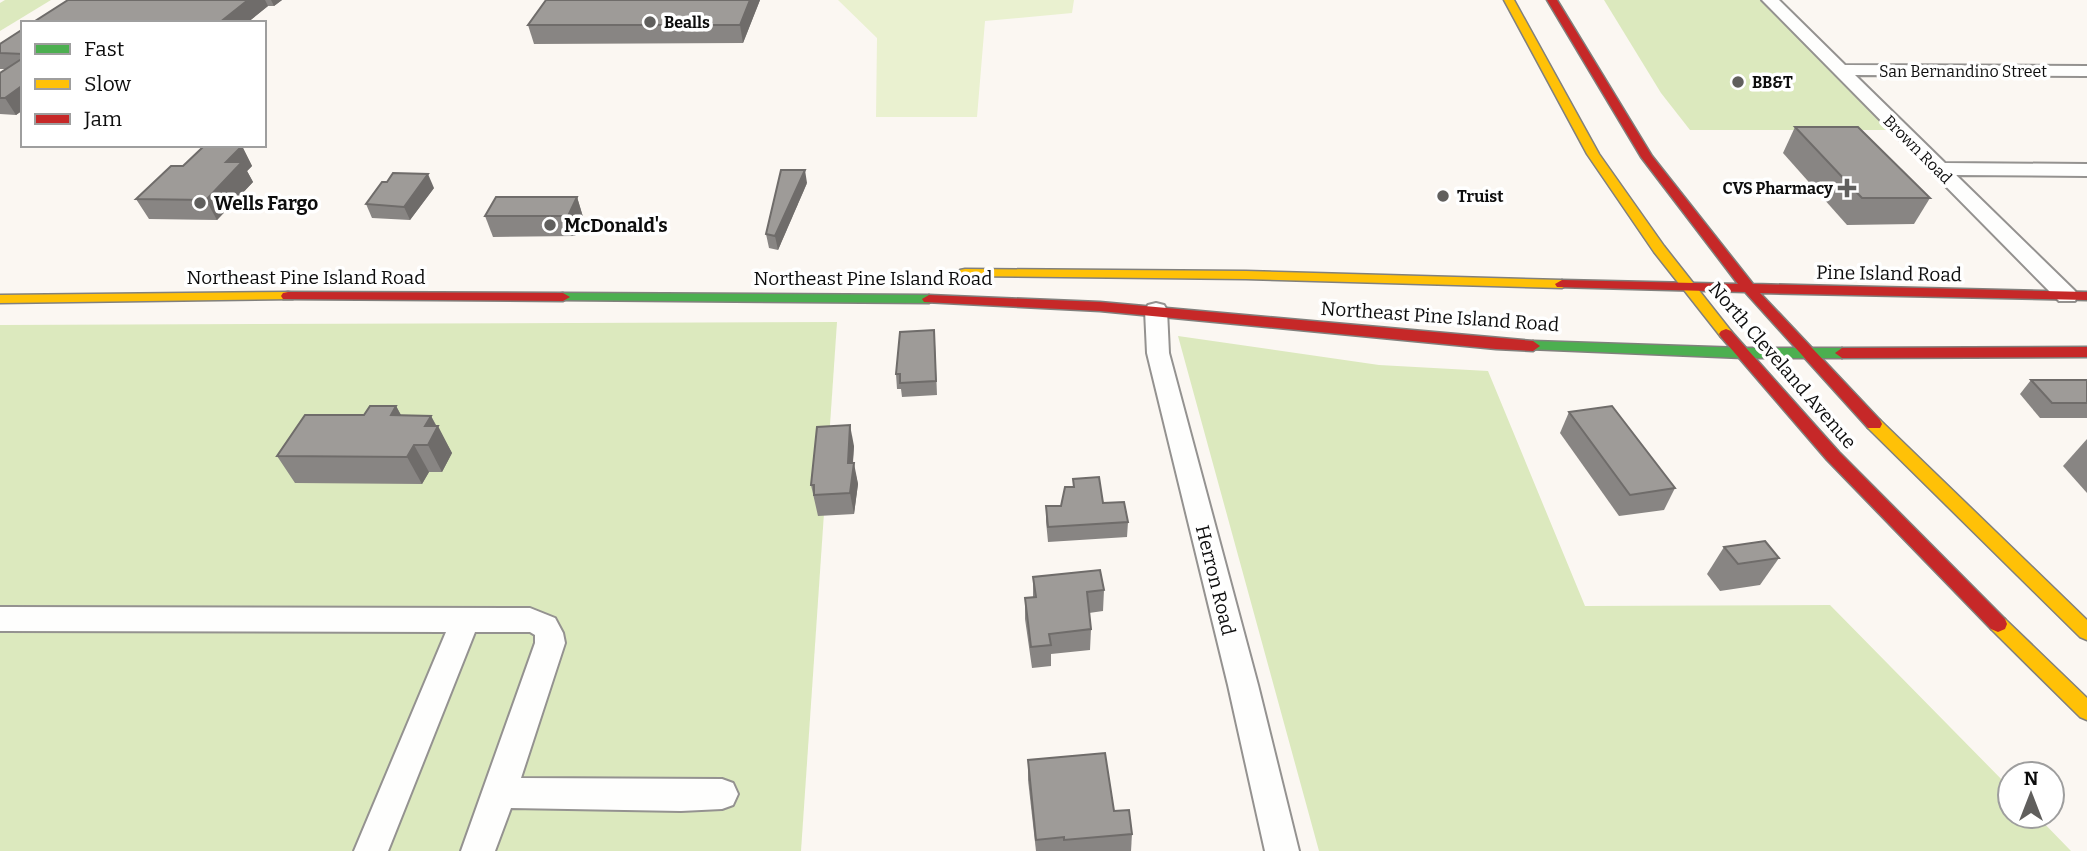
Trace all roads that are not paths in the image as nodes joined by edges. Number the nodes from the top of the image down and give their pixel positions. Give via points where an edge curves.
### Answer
1 (1509, 0) edge
2 (1538, 0) edge
3 (1552, 0) edge
4 (1770, 0) edge
5 (1583, 53) junction
6 (1840, 70) junction
7 (2087, 71) edge
8 (1940, 169) junction
9 (2087, 170) edge
10 (1640, 222) junction
11 (1640, 253) dead end
12 (1618, 271) dead end
13 (952, 274) dead end
14 (1568, 286) junction
15 (1690, 290) junction
16 (1751, 291) junction
17 (2067, 296) junction
18 (2087, 296) edge
19 (0, 299) edge
20 (1156, 310) junction
21 (2087, 352) edge
22 (1743, 353) junction
23 (1806, 353) junction
24 (0, 619) edge
25 (466, 619) junction
26 (2087, 632) edge
27 (2087, 711) edge
28 (500, 793) junction
29 (722, 794) dead end
30 (371, 851) edge
31 (478, 851) edge
32 (1282, 851) edge

1 - 10 main road, North Cleveland Avenue via 1582,134
2 - 5 main road
3 - 5 main road, North Cleveland Avenue
4 - 6 street, Brown Road
5 - 16 main road, North Cleveland Avenue via 1647,157
6 - 7 street, San Bernandino Street
6 - 8 street, Brown Road
8 - 9 street
8 - 17 street, Brown Road
10 - 11 main road
10 - 15 main road, North Cleveland Avenue
12 - 14 main road
13 - 14 main road, Northeast Pine Island Road via 1199,272
14 - 15 main road, Northeast Pine Island Road
15 - 16 main road, Pine Island Road
15 - 22 main road, North Cleveland Avenue
16 - 17 main road, Pine Island Road
16 - 23 main road, North Cleveland Avenue
17 - 18 main road, Pine Island Road
19 - 20 main road, Northeast Pine Island Road via 1004,299
20 - 22 main road, Northeast Pine Island Road via 1506,345
20 - 32 street, Herron Road via 1158,352
21 - 23 main road
22 - 23 main road
22 - 27 main road, North Cleveland Avenue via 1860,485
23 - 26 main road, North Cleveland Avenue via 1893,445
24 - 25 street
25 - 28 street via 530,620 550,632
25 - 30 street
28 - 29 street
28 - 31 street

